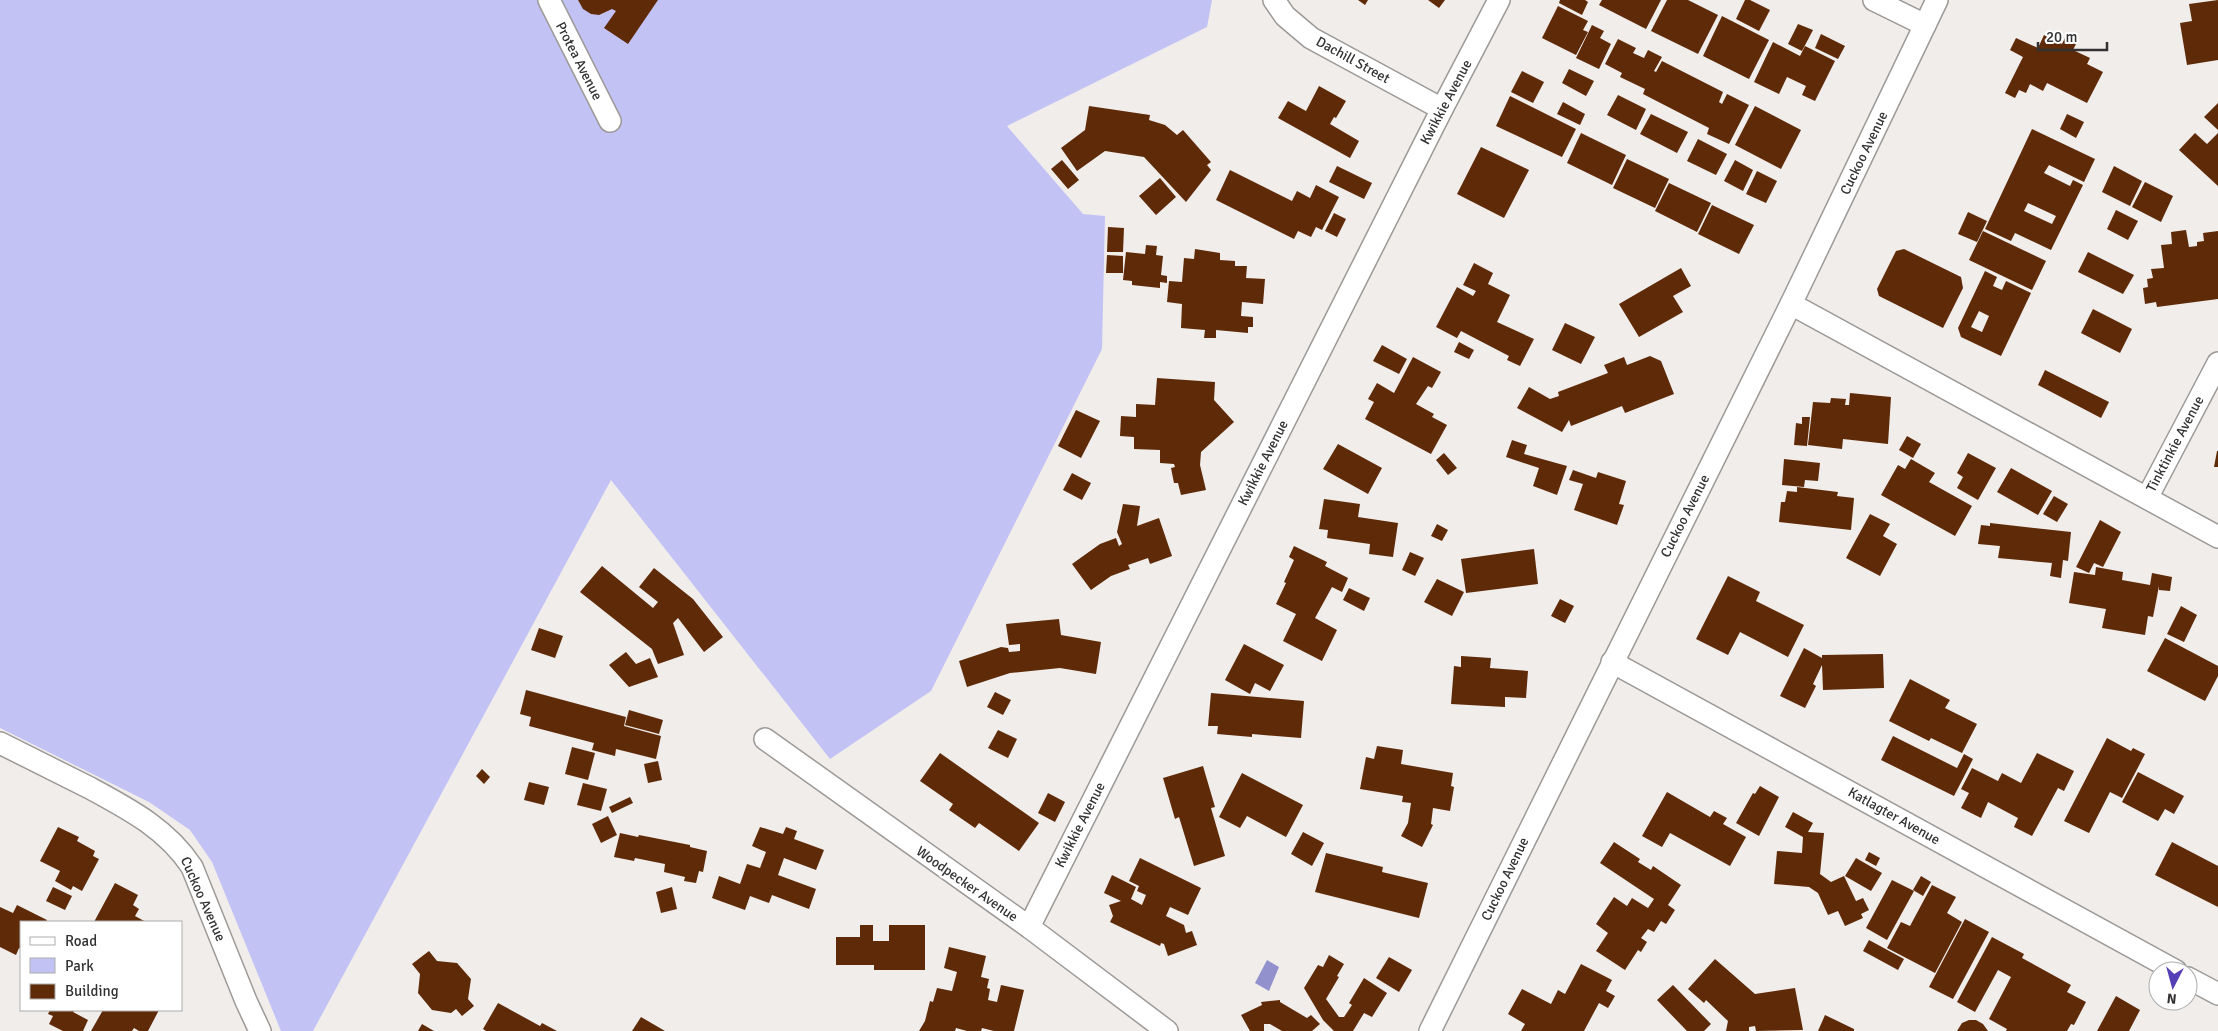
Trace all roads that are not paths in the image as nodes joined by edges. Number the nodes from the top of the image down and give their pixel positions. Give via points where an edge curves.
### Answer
1 (549, 0) edge
2 (1274, 0) edge
3 (1498, 0) edge
4 (1874, 0) edge
5 (1937, 0) edge
6 (1925, 25) junction
7 (1442, 109) junction
8 (610, 121) dead end
9 (1791, 304) junction
10 (2218, 363) edge
11 (2147, 498) junction
12 (2218, 537) edge
13 (1612, 662) junction
14 (765, 739) dead end
15 (0, 743) edge
16 (1029, 927) junction
17 (2158, 961) edge
18 (2198, 983) edge
19 (2218, 994) edge
20 (260, 1031) edge
21 (1167, 1031) edge
22 (1430, 1031) edge

1 - 8 street, Protea Avenue
2 - 7 street, Dachill Street via 1285,16 1312,38
3 - 7 street, Kwikkie Avenue
4 - 6 street
5 - 6 street, Cuckoo Avenue
6 - 9 street, Cuckoo Avenue
7 - 16 street, Kwikkie Avenue
9 - 11 street
9 - 13 street, Cuckoo Avenue
10 - 11 street, Tinktinkie Avenue
11 - 12 street
13 - 17 street, Katlagter Avenue
13 - 22 street, Cuckoo Avenue
14 - 16 street, Woodpecker Avenue
15 - 20 street, Cuckoo Avenue via 133,811 163,832 181,851 192,867
16 - 21 street, Woodpecker Avenue
18 - 19 street

